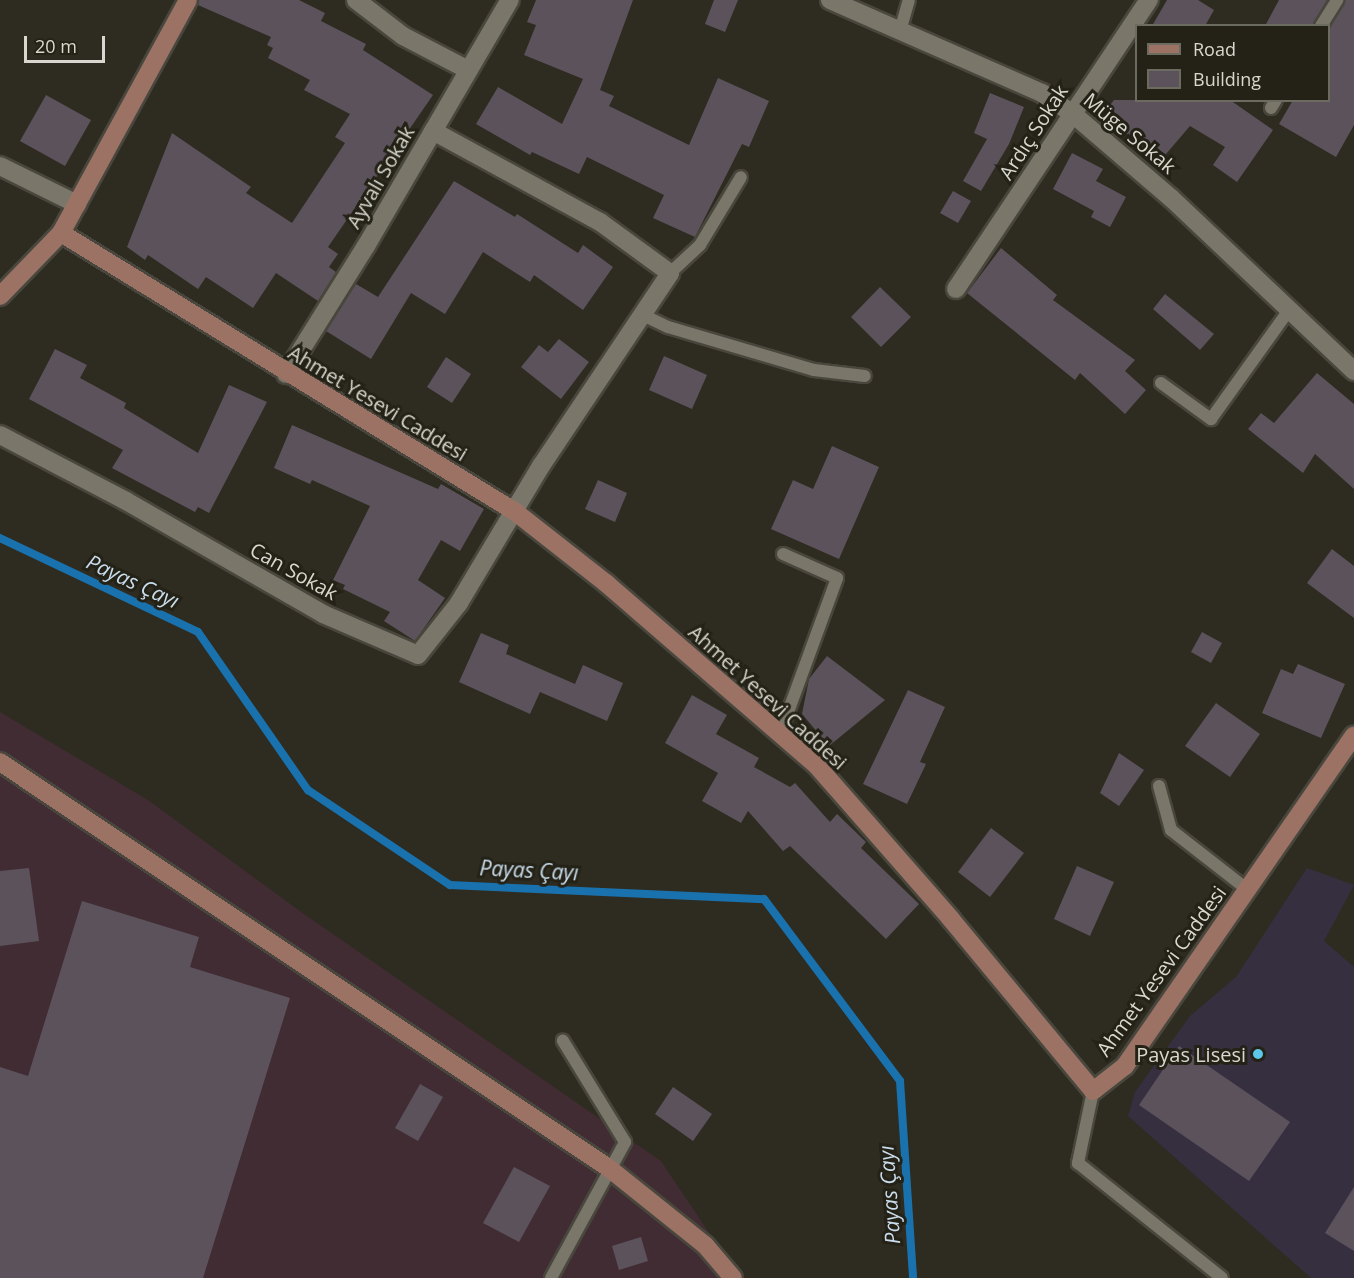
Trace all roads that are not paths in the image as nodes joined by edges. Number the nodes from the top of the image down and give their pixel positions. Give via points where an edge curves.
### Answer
1 (188, 0) edge
2 (356, 0) edge
3 (510, 0) edge
4 (830, 0) edge
5 (909, 0) edge
6 (1149, 0) edge
7 (1337, 0) edge
8 (1322, 24) edge
9 (900, 31) junction
10 (468, 70) junction
11 (1073, 114) junction
12 (433, 131) junction
13 (0, 166) edge
14 (741, 177) dead end
15 (77, 204) junction
16 (61, 233) junction
17 (670, 273) junction
18 (956, 289) dead end
19 (0, 296) edge
20 (1289, 310) junction
21 (641, 314) junction
22 (1354, 370) edge
23 (286, 374) junction
24 (865, 376) dead end
25 (1161, 383) dead end
26 (0, 435) edge
27 (514, 511) junction
28 (783, 554) dead end
29 (780, 734) junction
30 (1354, 735) edge
31 (0, 762) edge
32 (1159, 786) dead end
33 (1248, 890) junction
34 (563, 1041) dead end
35 (1093, 1091) junction
36 (610, 1169) junction
37 (551, 1278) edge
38 (733, 1278) edge
39 (1222, 1278) edge

1 - 15 street
2 - 10 street via 403,36
3 - 10 street, Ayvalı Sokak
4 - 9 street, Müge Sokak
5 - 9 lane
6 - 11 street, Ardıç Sokak
7 - 8 lane
9 - 11 street, Müge Sokak via 1042,93
10 - 12 street, Ayvalı Sokak
11 - 18 street, Ardıç Sokak
11 - 20 street, Müge Sokak via 1171,198
12 - 17 street via 600,222
12 - 23 street, Ayvalı Sokak
13 - 15 street
14 - 17 lane via 700,245
15 - 16 street
16 - 19 street
16 - 23 street, Ahmet Yesevi Caddesi
17 - 21 street
20 - 22 street, Müge Sokak
20 - 25 lane via 1211,419
21 - 24 lane via 668,327 814,370
21 - 27 street
23 - 27 street, Ahmet Yesevi Caddesi
26 - 27 street, Can Sokak via 126,501 323,614 418,655 459,603
27 - 29 street, Ahmet Yesevi Caddesi via 607,584
28 - 29 lane via 837,578
29 - 35 street, Ahmet Yesevi Caddesi via 818,767
30 - 33 street, Ahmet Yesevi Caddesi
31 - 36 street
32 - 33 lane via 1170,830
33 - 35 street, Ahmet Yesevi Caddesi via 1125,1066
34 - 36 lane via 625,1142
35 - 39 lane via 1078,1163
36 - 37 lane
36 - 38 street via 705,1245

